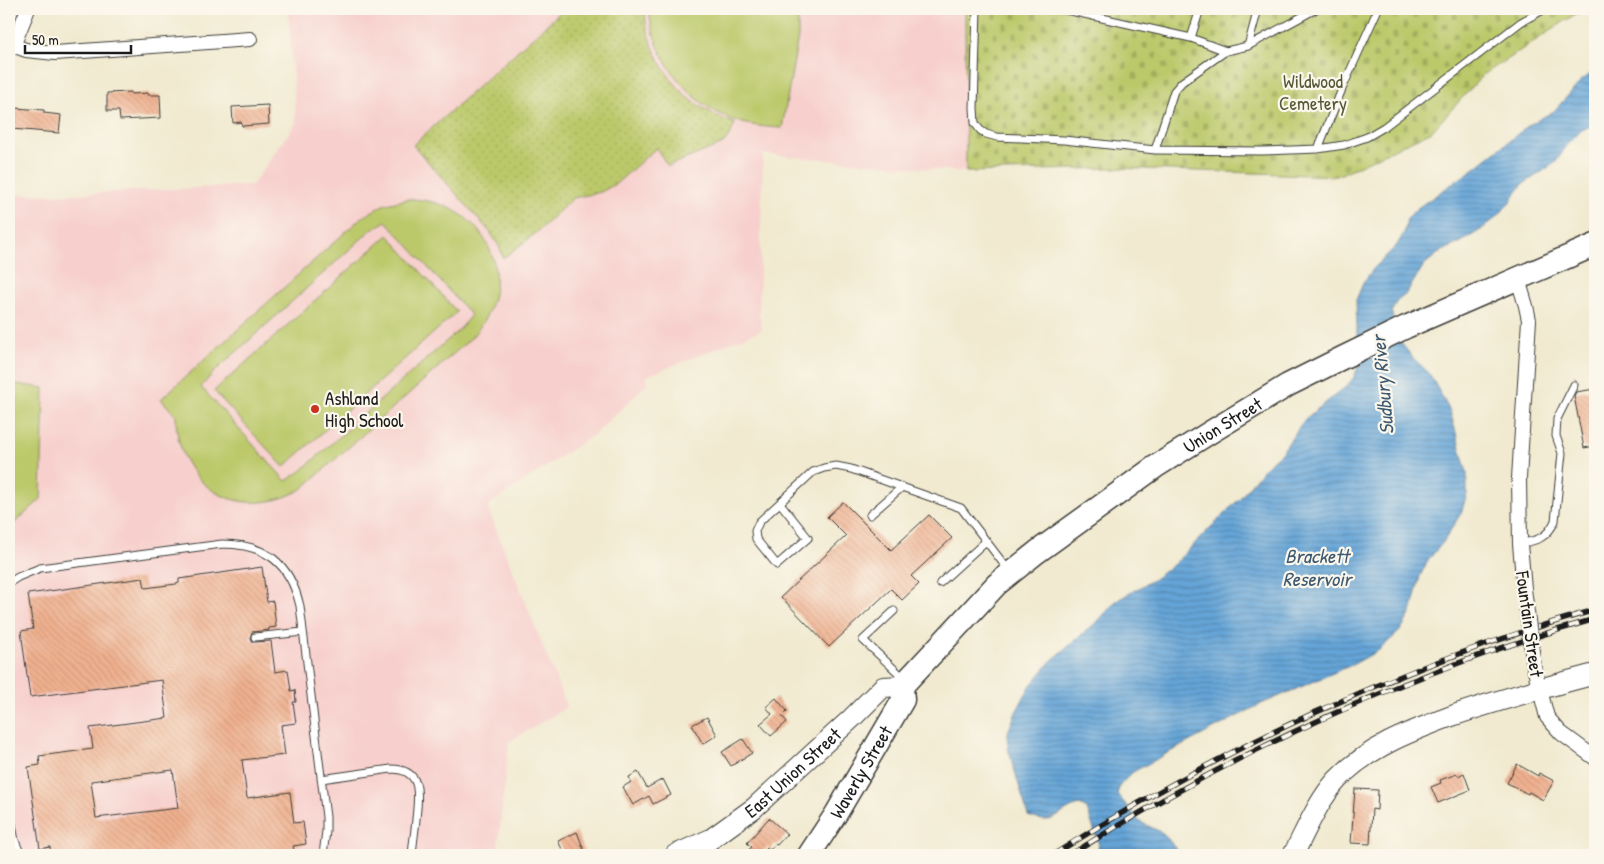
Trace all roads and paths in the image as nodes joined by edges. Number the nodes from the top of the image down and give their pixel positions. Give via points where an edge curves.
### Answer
1 (28, 9) edge
2 (978, 9) edge
3 (1062, 9) edge
4 (1200, 9) edge
5 (1258, 9) edge
6 (1316, 9) edge
7 (1378, 9) edge
8 (1545, 9) edge
9 (1191, 38) junction
10 (250, 39) dead end
11 (11, 45) edge
12 (1248, 46) junction
13 (1226, 51) junction
14 (1318, 149) junction
15 (1155, 150) junction
16 (1595, 245) edge
17 (1518, 279) junction
18 (1574, 385) dead end
19 (902, 487) junction
20 (780, 503) junction
21 (870, 515) dead end
22 (986, 541) junction
23 (1520, 544) junction
24 (1011, 573) junction
25 (9, 583) edge
26 (940, 583) dead end
27 (894, 611) dead end
28 (303, 632) junction
29 (255, 637) dead end
30 (1595, 674) edge
31 (905, 683) junction
32 (1539, 689) junction
33 (1595, 758) edge
34 (321, 779) junction
35 (9, 808) edge
36 (21, 855) edge
37 (323, 855) edge
38 (412, 855) edge
39 (675, 855) edge
40 (809, 855) edge
41 (1293, 855) edge

1 - 11 street
2 - 15 lane via 974,108 975,123 980,130 998,137
3 - 9 lane
4 - 9 lane
5 - 12 lane
6 - 12 lane
7 - 14 lane
8 - 14 lane via 1521,22 1384,127 1344,145
9 - 13 lane
10 - 11 street via 55,53
12 - 13 lane
13 - 15 lane via 1174,91
14 - 15 lane via 1263,152
16 - 17 main road, Union Street
17 - 23 street, Fountain Street via 1529,320 1519,478
17 - 24 main road, Union Street via 1406,327 1288,385 1155,467
18 - 23 lane via 1557,419 1556,436 1562,453 1554,521 1550,531 1539,540
19 - 20 lane via 836,466 814,472
19 - 21 lane
19 - 22 lane via 961,508
20 - 20 lane via 759,522 755,531 756,539 777,565 808,538
22 - 24 lane
22 - 26 lane
23 - 32 street, Fountain Street, bridge
24 - 31 main road, Union Street
25 - 28 lane via 40,568 222,544 244,545 262,550 279,563 289,577 297,595
27 - 31 lane via 863,640
28 - 29 lane
28 - 34 lane
30 - 32 street
31 - 39 street, East Union Street via 883,687 754,808 711,839
31 - 40 main road, Waverly Street via 903,700
32 - 33 street via 1547,717 1561,733
32 - 41 street, Fountain Street via 1414,730 1376,749 1335,782
34 - 37 lane via 326,831
34 - 38 lane via 391,769 410,774 419,794
35 - 36 lane

